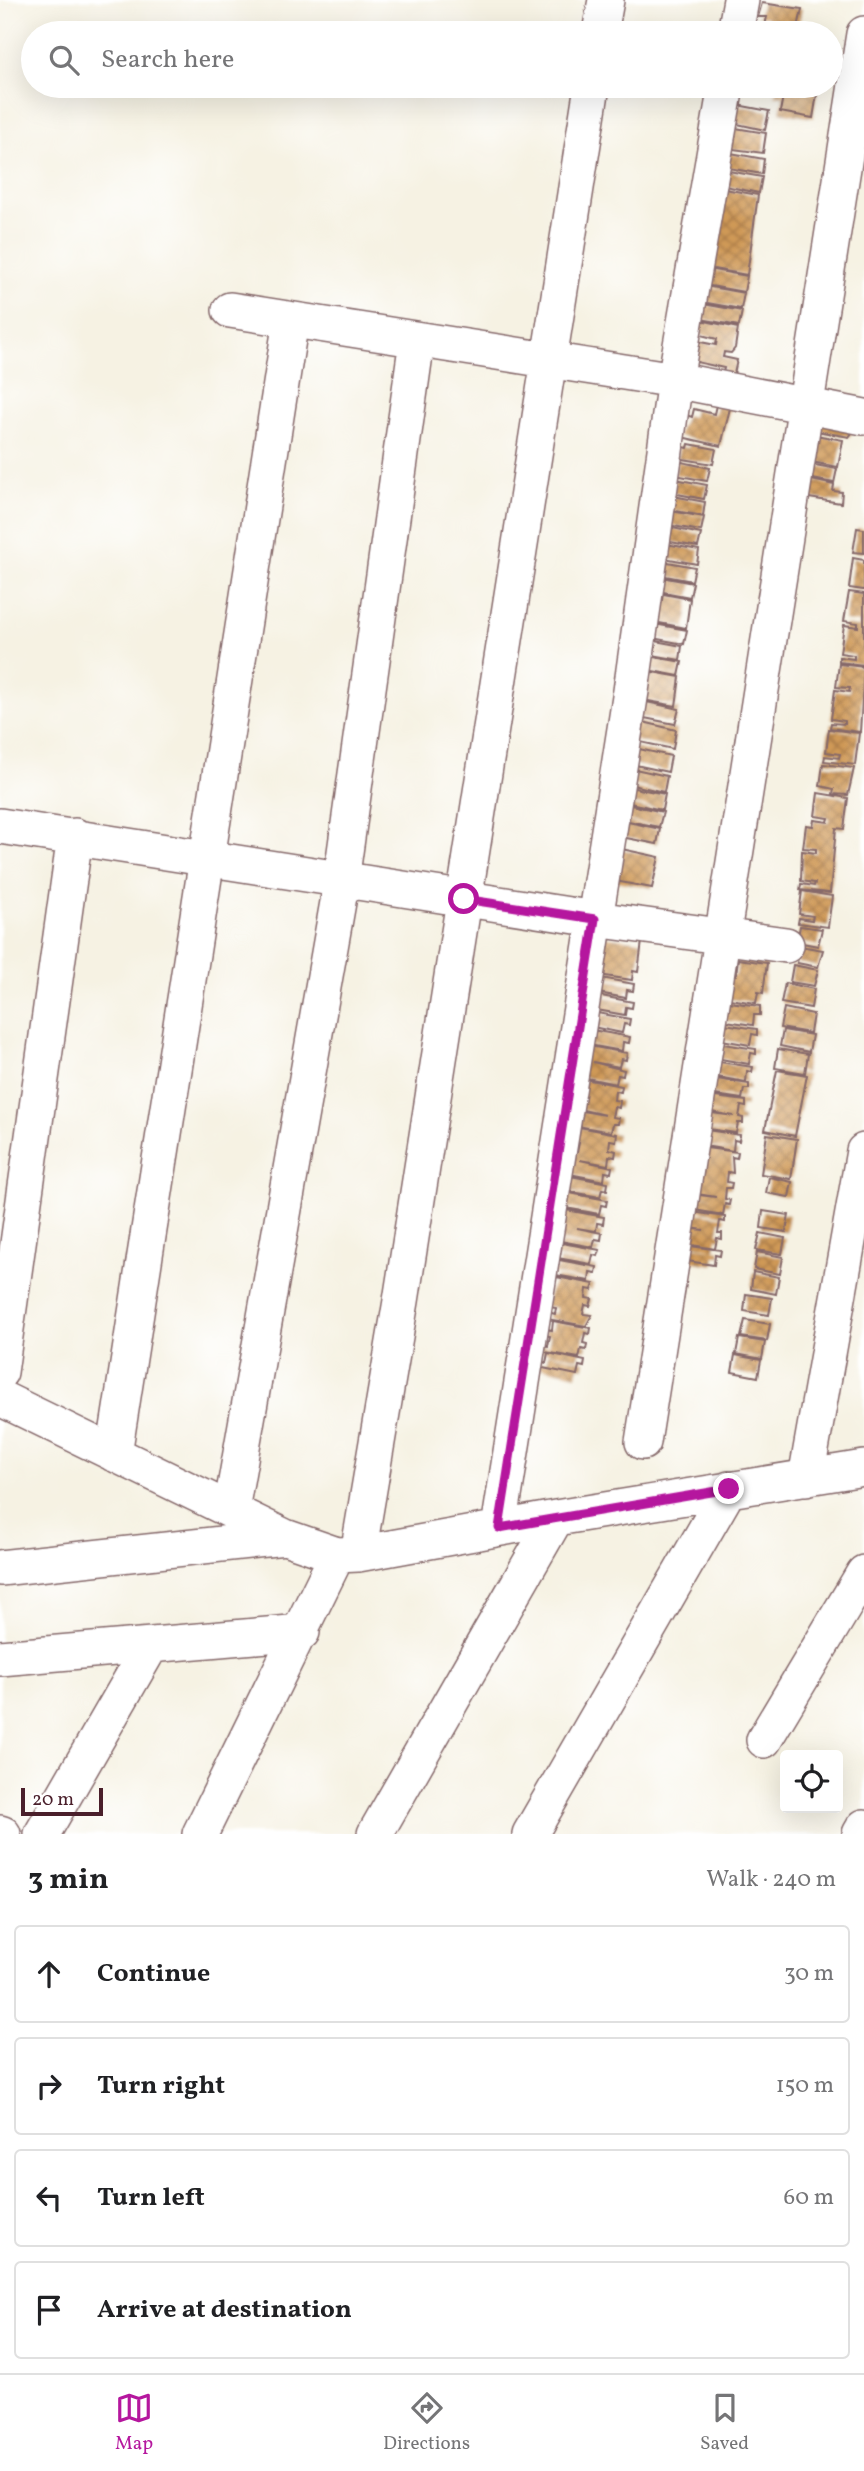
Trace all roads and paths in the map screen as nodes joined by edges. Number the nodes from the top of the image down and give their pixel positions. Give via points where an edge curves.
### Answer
1 (606, 0) edge
2 (741, 0) edge
3 (602, 21) edge
4 (737, 21) edge
5 (864, 34) edge
6 (590, 98) edge
7 (724, 98) edge
8 (230, 310) dead end
9 (291, 320) junction
10 (417, 340) junction
11 (547, 361) junction
12 (675, 380) junction
13 (804, 407) junction
14 (864, 417) edge
15 (0, 826) edge
16 (75, 836) junction
17 (206, 860) junction
18 (341, 878) junction
19 (464, 899) junction
20 (595, 919) junction
21 (721, 938) junction
22 (786, 945) dead end
23 (864, 1151) edge
24 (0, 1371) edge
25 (0, 1398) edge
26 (643, 1443) dead end
27 (114, 1454) junction
28 (864, 1468) edge
29 (806, 1478) junction
30 (729, 1489) junction
31 (232, 1510) junction
32 (556, 1518) junction
33 (499, 1528) junction
34 (285, 1537) junction
35 (347, 1555) junction
36 (0, 1569) edge
37 (864, 1573) edge
38 (302, 1632) junction
39 (151, 1645) junction
40 (0, 1658) edge
41 (764, 1740) dead end
42 (864, 1827) edge
43 (43, 1834) edge
44 (200, 1834) edge
45 (375, 1834) edge
46 (530, 1834) edge
47 (860, 1834) edge

1 - 3 street
2 - 4 street
5 - 13 street
6 - 11 street
7 - 12 street
8 - 9 street
9 - 10 street
9 - 17 street
10 - 11 street
10 - 18 street
11 - 12 street
11 - 19 street
12 - 13 street
12 - 20 street
13 - 14 street
13 - 21 street
15 - 16 street
16 - 17 street
16 - 24 street
17 - 18 street
17 - 27 street
18 - 19 street
18 - 31 street
19 - 20 street
19 - 35 street
20 - 21 street
20 - 33 street
21 - 22 street
21 - 26 street
23 - 29 street
25 - 27 street
27 - 31 street
28 - 29 street
29 - 30 street
30 - 32 street
30 - 46 street
31 - 34 street
32 - 33 street
32 - 45 street
33 - 35 street
34 - 35 street
34 - 36 street
35 - 38 street
37 - 41 street
38 - 39 street
38 - 44 street
39 - 40 street
39 - 43 street
42 - 47 street

